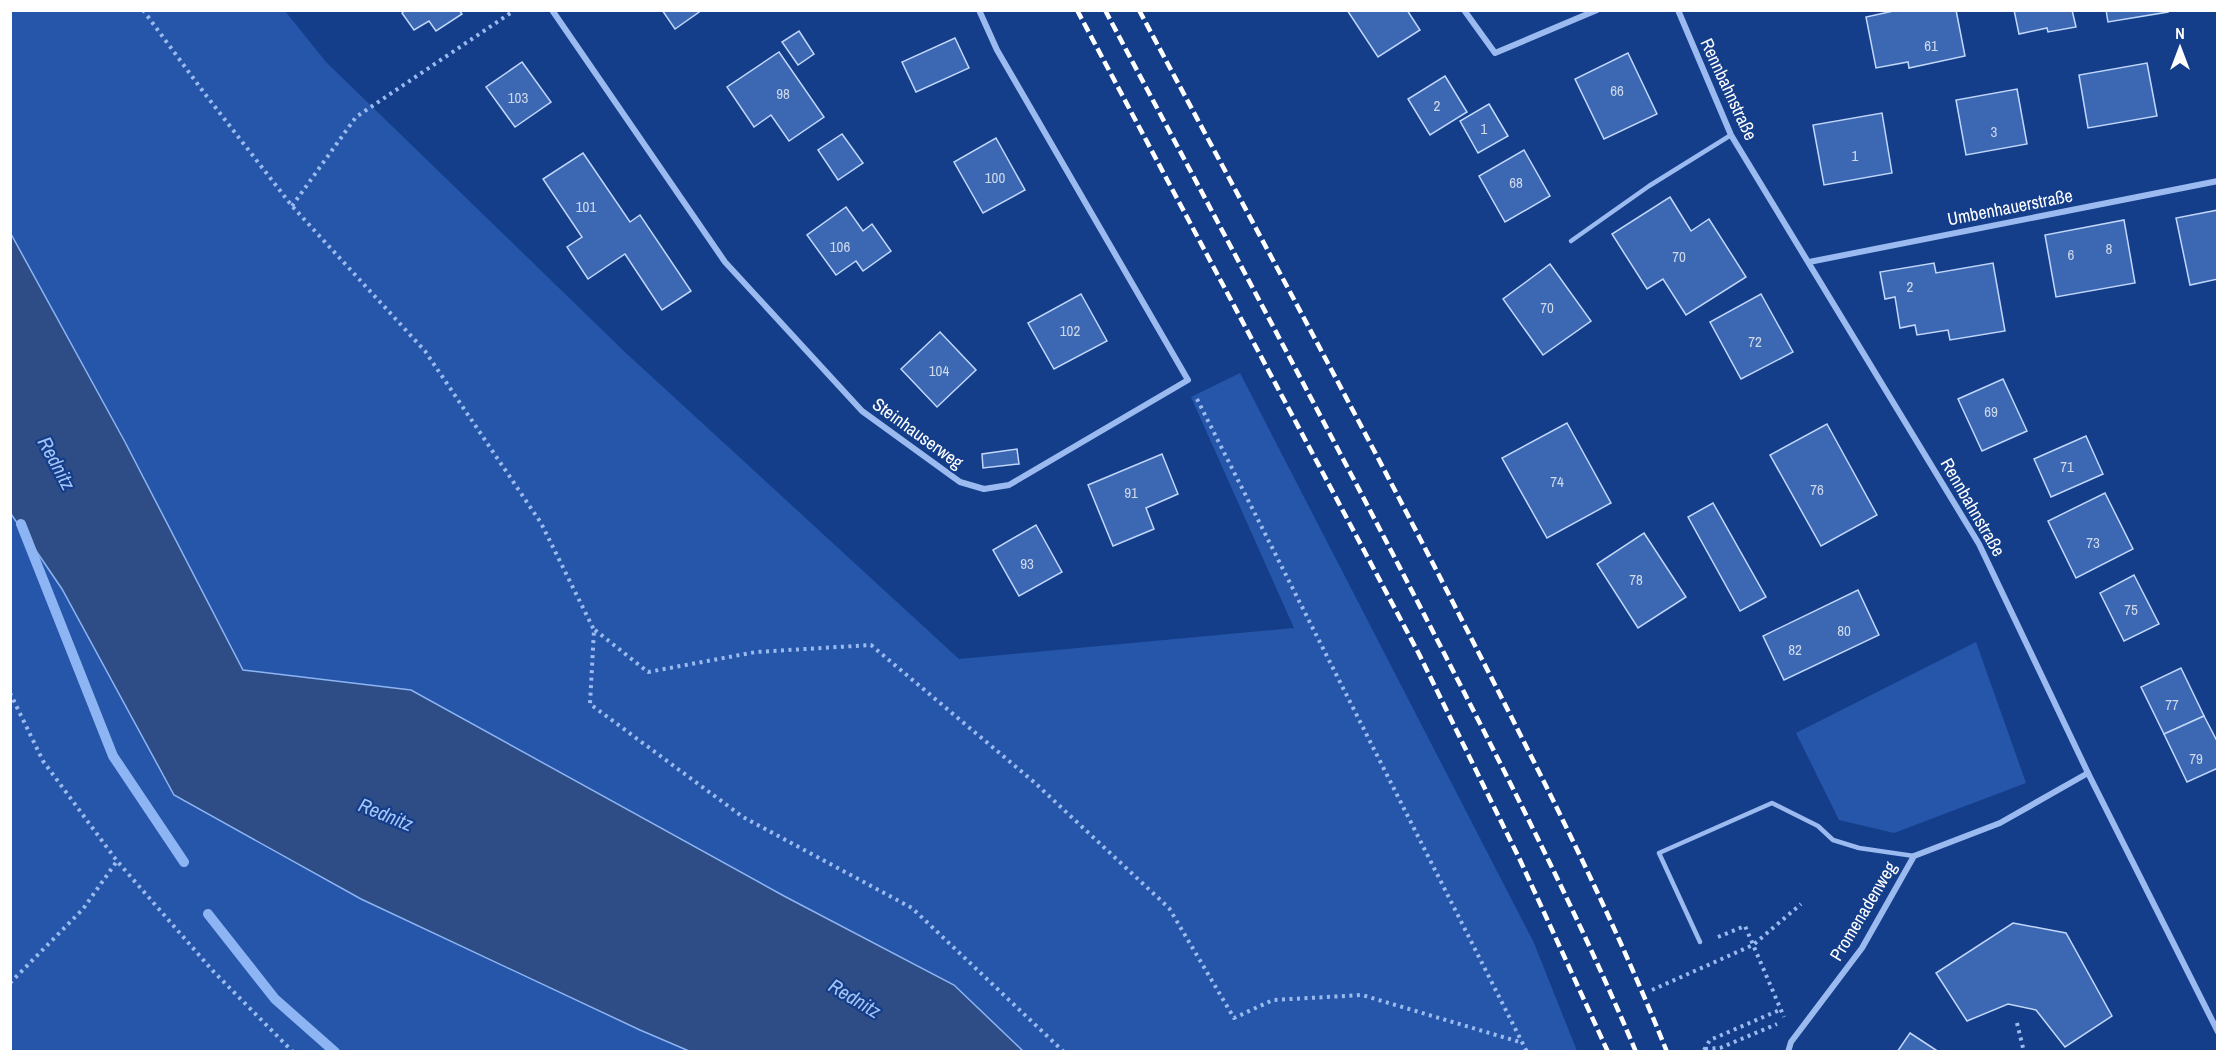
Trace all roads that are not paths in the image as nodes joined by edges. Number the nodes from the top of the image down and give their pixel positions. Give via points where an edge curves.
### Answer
1 (552, 10) edge
2 (979, 10) edge
3 (1464, 10) edge
4 (1597, 10) edge
5 (1678, 10) edge
6 (1731, 135) junction
7 (2217, 182) edge
8 (1571, 241) dead end
9 (1809, 262) junction
10 (2088, 773) junction
11 (1914, 856) junction
12 (1700, 942) road end
13 (2217, 1032) edge
14 (1788, 1052) edge

1 - 2 street, Steinhauserweg via 725,262 862,411 960,482 984,489 1009,484 1188,380 998,50
3 - 4 street via 1495,53
5 - 6 street, Rennbahnstraße
6 - 8 lane
6 - 9 street, Rennbahnstraße
7 - 9 street, Umbenhauerstraße
9 - 10 street, Rennbahnstraße via 1979,544
10 - 11 street, Promenadenweg via 2000,823
10 - 13 street, Rennbahnstraße
11 - 12 lane via 1833,840 1818,826 1772,803 1659,853
11 - 14 street, Promenadenweg via 1862,948 1791,1042

